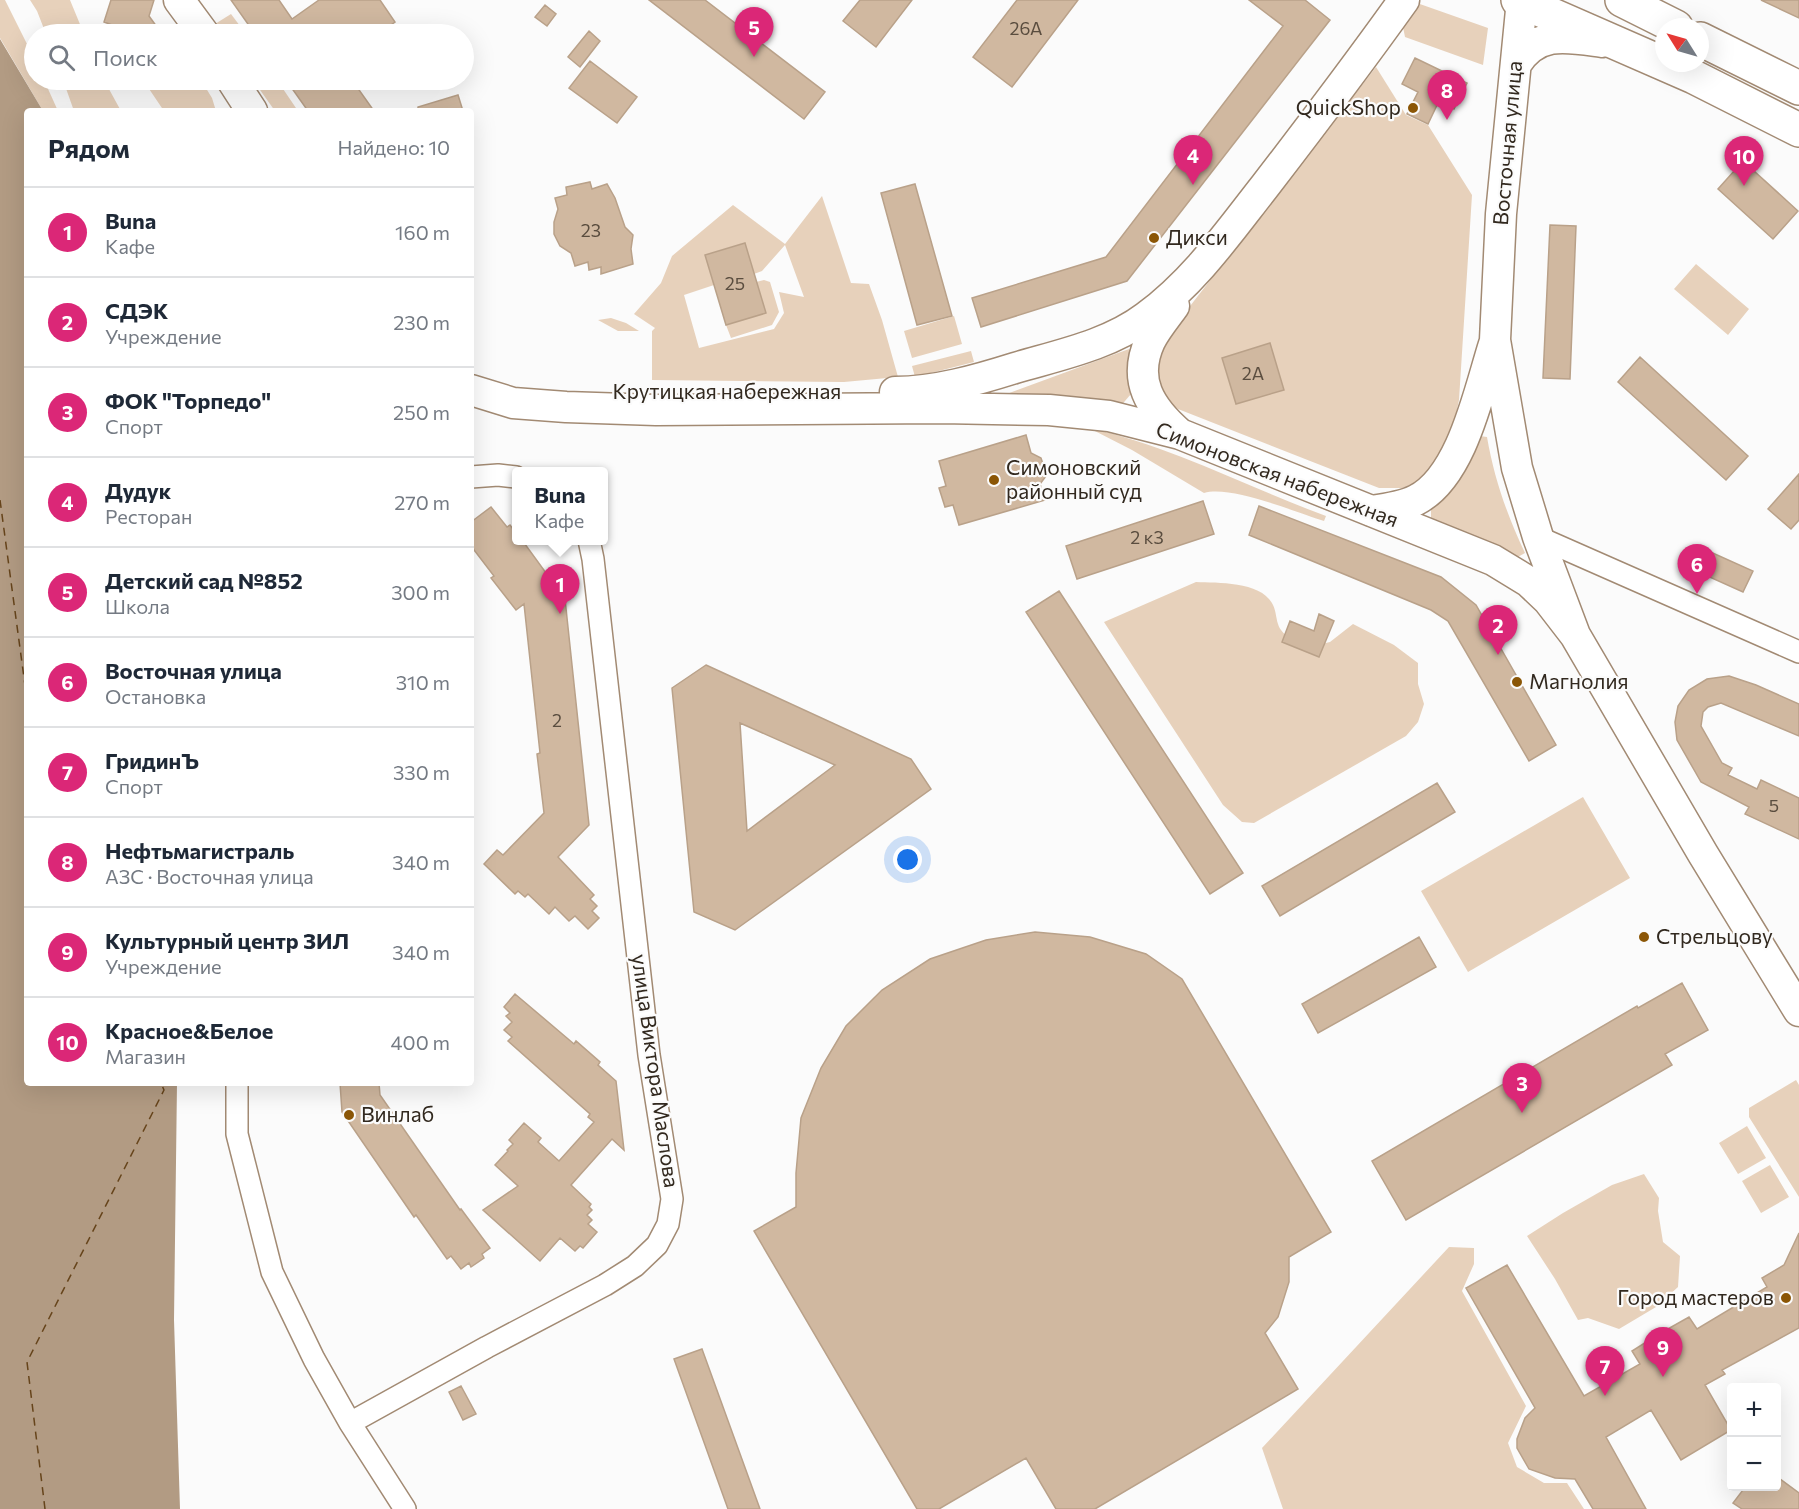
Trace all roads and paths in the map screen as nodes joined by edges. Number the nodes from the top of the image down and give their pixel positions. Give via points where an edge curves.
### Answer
1 (162, 0) edge
2 (179, 0) edge
3 (1404, 0) edge
4 (1622, 0) edge
5 (1520, 1) edge
6 (1658, 18) edge
7 (178, 24) edge
8 (197, 24) edge
9 (1709, 43) edge
10 (1617, 44) junction
11 (1516, 64) junction
12 (1799, 88) edge
13 (219, 90) edge
14 (238, 90) edge
15 (230, 108) edge
16 (250, 108) edge
17 (1799, 130) edge
18 (1198, 272) junction
19 (1495, 340) junction
20 (474, 375) edge
21 (474, 391) edge
22 (904, 409) joint
23 (1180, 434) junction
24 (474, 477) edge
25 (512, 477) edge
26 (1371, 511) junction
27 (1538, 537) junction
28 (590, 545) edge
29 (1529, 582) joint
30 (1575, 635) junction
31 (1799, 652) edge
32 (1799, 1011) edge
33 (237, 1086) edge
34 (350, 1423) junction
35 (405, 1509) edge

1 - 7 main road
2 - 8 main road
3 - 18 main road
4 - 6 main road
5 - 10 main road
5 - 11 main road, Восточная улица
9 - 12 main road
10 - 11 main road via 1565,36 1546,39
10 - 17 main road via 1694,77
11 - 19 main road, Восточная улица via 1501,214
13 - 15 main road
14 - 16 main road
18 - 20 main road, Крутицкая набережная via 1146,318 1123,331 983,378 902,392 659,393 518,387
18 - 23 main road via 1151,339 1143,361 1144,386 1152,404
19 - 26 main road via 1460,449 1448,470 1436,486 1416,500
19 - 27 main road, Восточная улица via 1517,468
21 - 22 main road, Крутицкая набережная via 513,403 567,407
22 - 23 main road, Симоновская набережная via 1093,413
23 - 26 main road, Симоновская набережная
24 - 25 street
26 - 29 main road, Симоновская набережная via 1493,560
27 - 30 main road, Восточная улица
27 - 31 street
28 - 34 street, улица Виктора Маслова via 649,1055 672,1199 668,1224 657,1245 635,1266
29 - 30 main road, Восточная улица
30 - 32 main road, Восточная улица
33 - 34 street via 237,1134 272,1272
34 - 35 street

